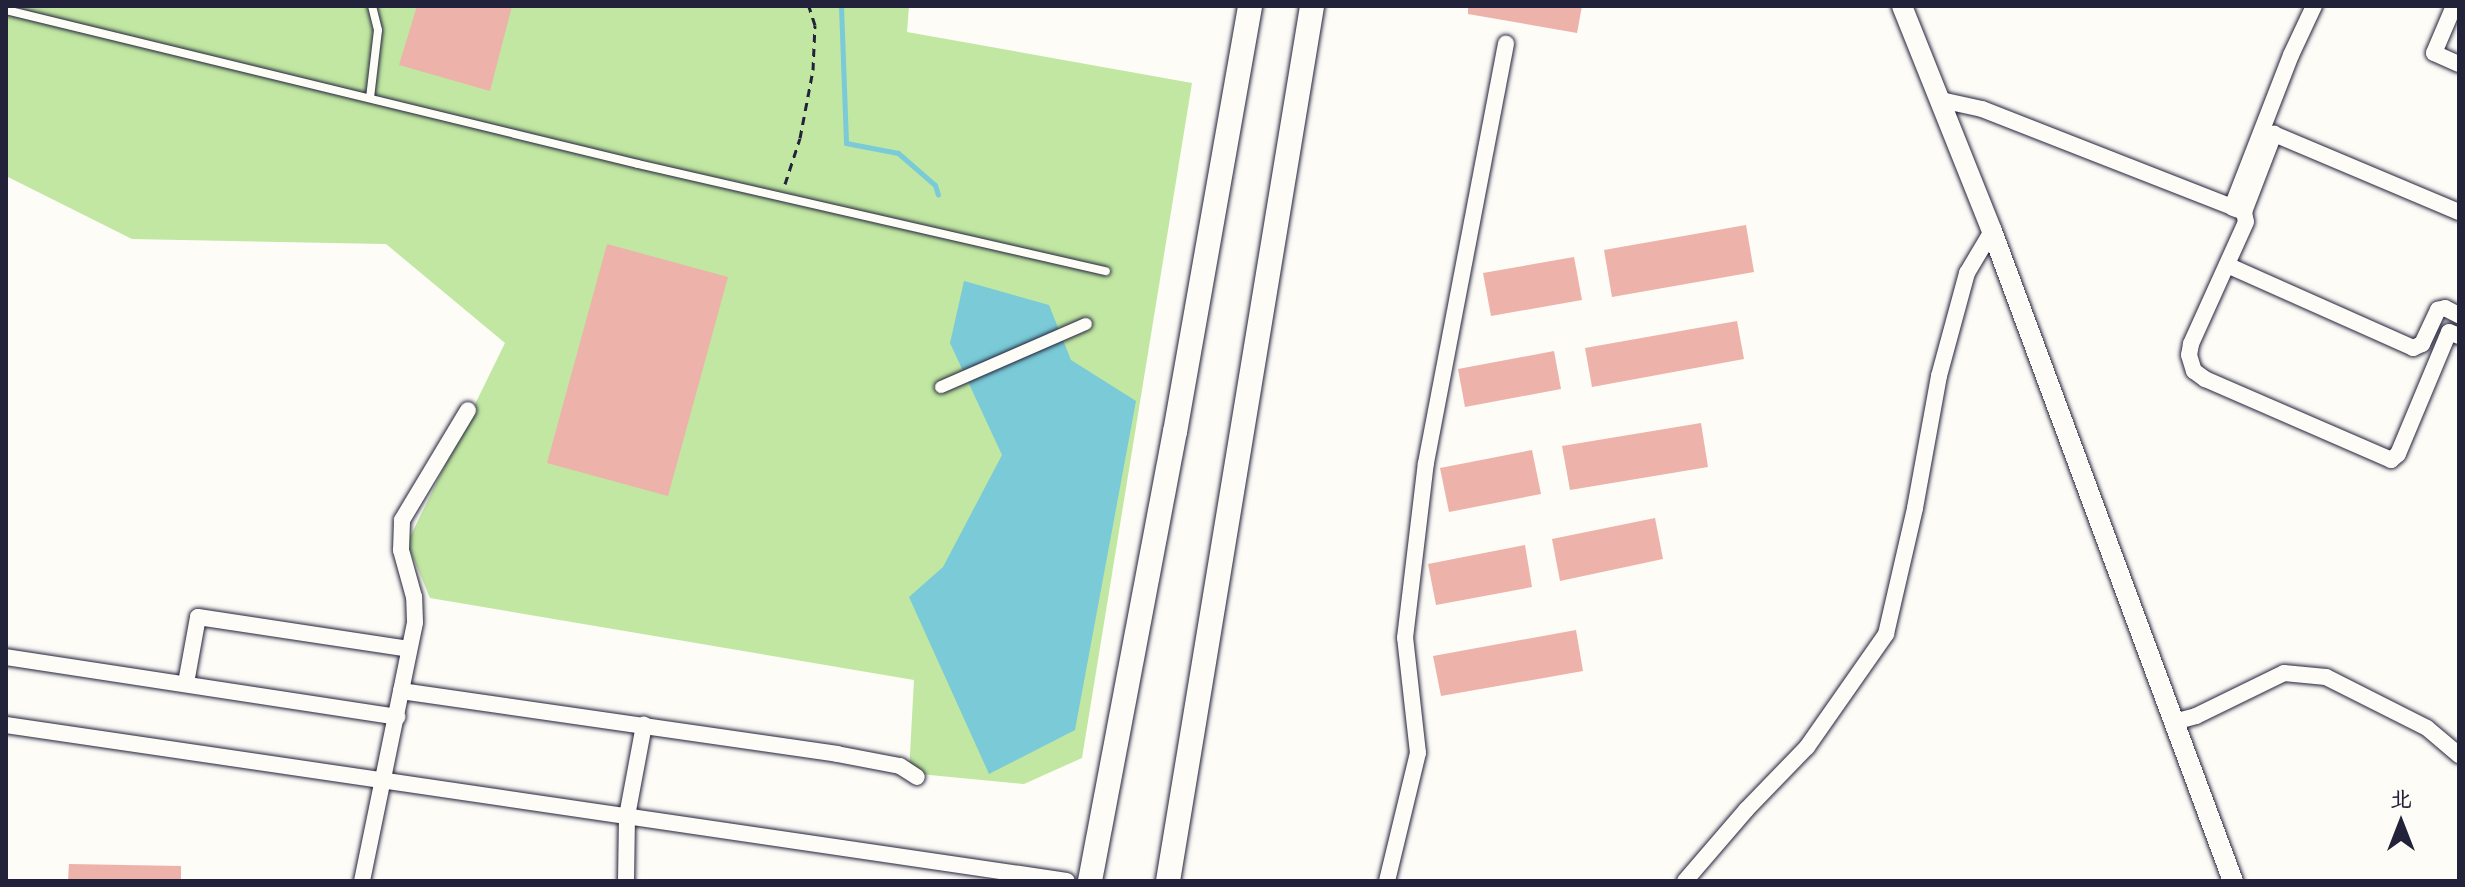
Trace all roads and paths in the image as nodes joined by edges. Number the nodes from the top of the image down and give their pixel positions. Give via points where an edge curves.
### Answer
1 (372, 6) edge
2 (809, 6) edge
3 (1250, 6) edge
4 (1312, 6) edge
5 (1902, 6) edge
6 (2314, 6) edge
7 (2454, 6) edge
8 (6, 10) edge
9 (1506, 44) dead end
10 (2459, 64) edge
11 (370, 98) junction
12 (1941, 100) junction
13 (781, 196) junction
14 (2238, 210) junction
15 (2459, 212) edge
16 (1992, 231) junction
17 (2227, 265) junction
18 (1106, 271) dead end
19 (2459, 315) edge
20 (1086, 324) dead end
21 (2459, 336) edge
22 (941, 387) dead end
23 (468, 410) dead end
24 (409, 649) junction
25 (6, 657) edge
26 (186, 683) junction
27 (401, 691) junction
28 (397, 717) junction
29 (2174, 722) junction
30 (6, 725) edge
31 (644, 725) junction
32 (2459, 755) edge
33 (917, 777) dead end
34 (382, 782) junction
35 (627, 816) junction
36 (362, 881) edge
37 (626, 881) edge
38 (1067, 881) edge
39 (1090, 881) edge
40 (1168, 881) edge
41 (1387, 881) edge
42 (1685, 881) edge
43 (2233, 881) edge

1 - 11 lane via 378,30
2 - 13 path via 815,25 813,70 800,138
3 - 39 main road
4 - 40 main road
5 - 12 street
6 - 14 street via 2291,55
7 - 10 street via 2434,53
8 - 11 lane
9 - 41 street via 1426,463 1405,638 1418,753
11 - 13 lane
12 - 14 street via 1982,109
12 - 16 street
13 - 18 lane
14 - 15 street via 2274,134
14 - 17 street via 2246,222
16 - 29 street
16 - 42 street via 1967,273 1943,361 1886,634 1807,747
17 - 19 street via 2413,348 2422,344 2438,310
17 - 21 street via 2191,344 2194,371 2391,460 2449,332
20 - 22 street
23 - 24 street via 402,520 401,550 415,609
24 - 26 street via 198,617
24 - 27 street
25 - 26 street
26 - 28 street
27 - 28 street
27 - 31 street
28 - 34 street
29 - 32 street via 2284,673 2326,677 2427,728
29 - 43 street
30 - 34 street
31 - 33 street via 885,762
31 - 35 street
34 - 35 street
34 - 36 street
35 - 37 street
35 - 38 street

